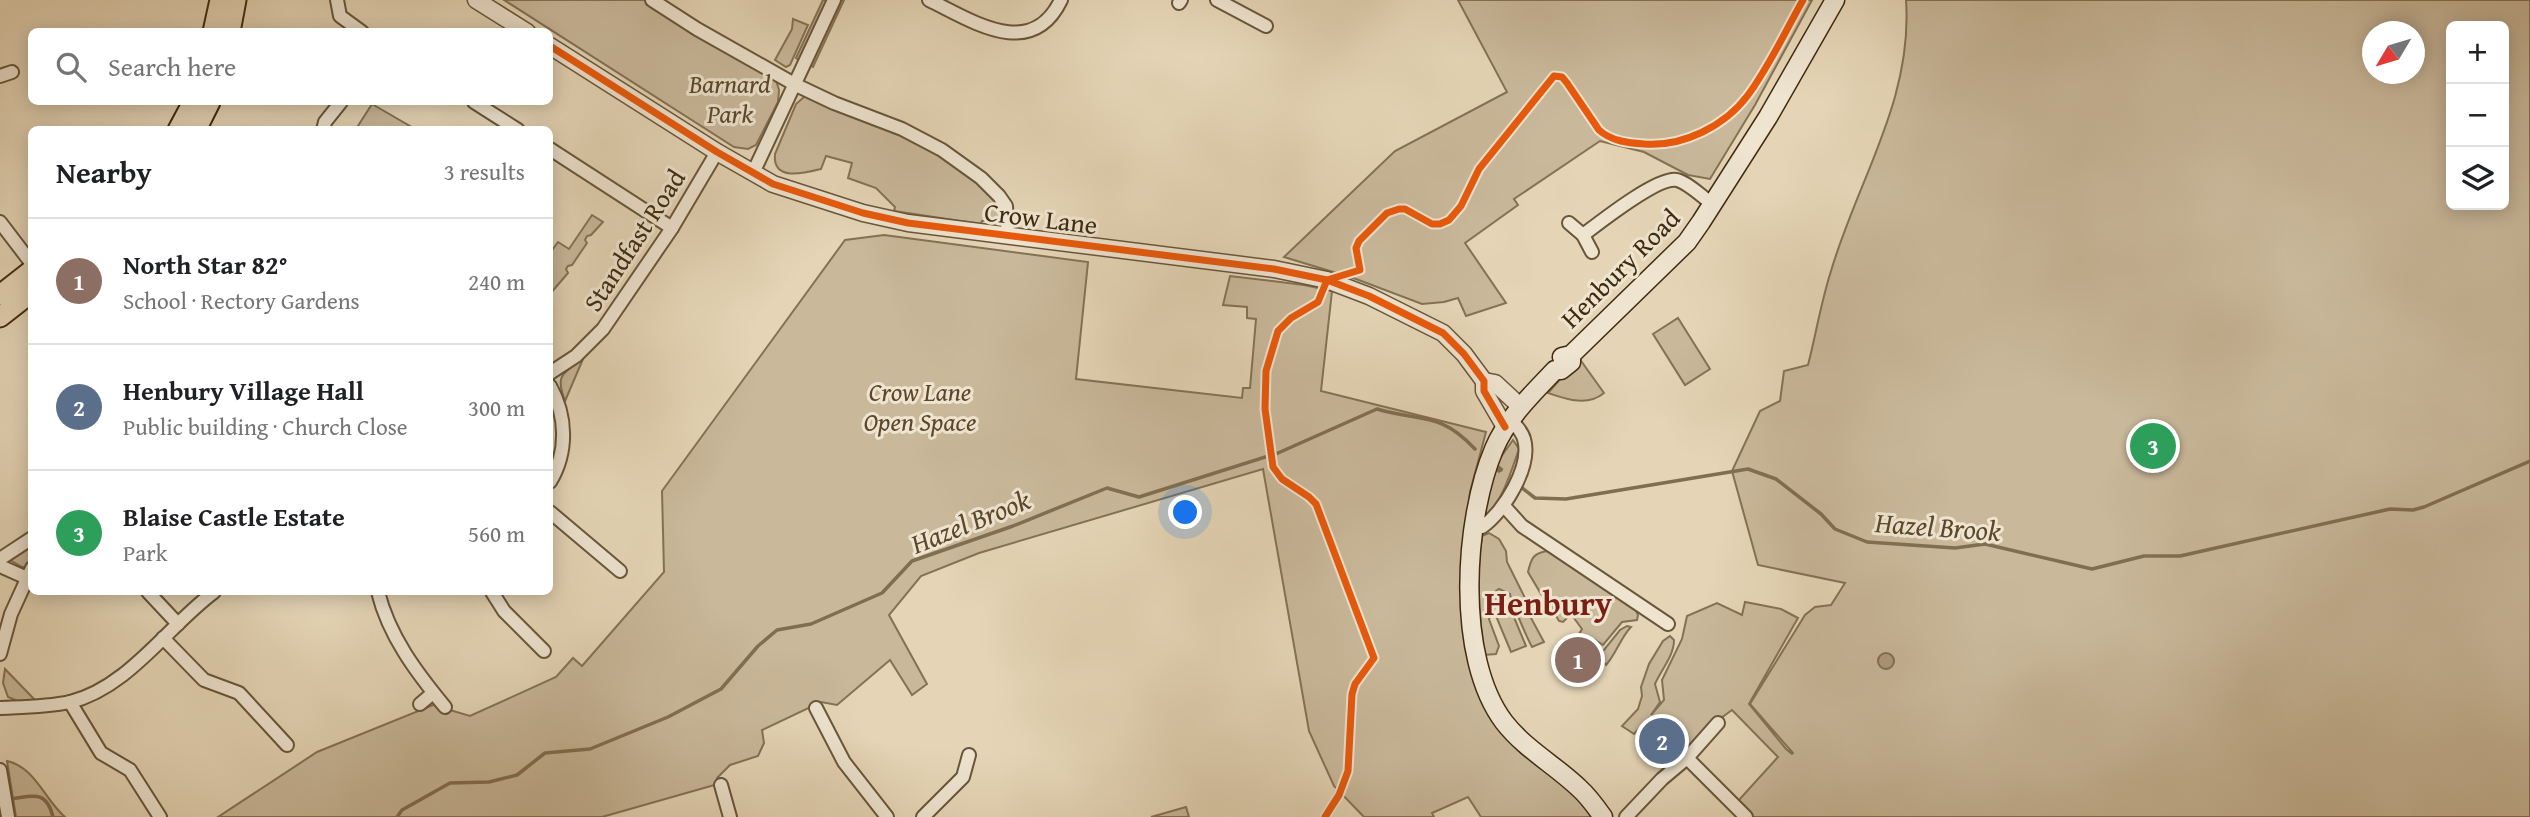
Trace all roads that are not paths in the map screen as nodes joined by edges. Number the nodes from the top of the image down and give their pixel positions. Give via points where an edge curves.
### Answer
1 (220, 0) edge
2 (236, 0) edge
3 (337, 0) edge
4 (476, 0) edge
5 (652, 0) edge
6 (834, 0) edge
7 (929, 0) edge
8 (1060, 0) edge
9 (1217, 0) edge
10 (1835, 0) edge
11 (1239, 5) edge
12 (1266, 26) dead end
13 (214, 28) edge
14 (231, 28) edge
15 (356, 28) edge
16 (521, 28) edge
17 (553, 48) edge
18 (796, 85) junction
19 (191, 105) edge
20 (208, 105) edge
21 (339, 105) edge
22 (479, 105) edge
23 (180, 126) edge
24 (198, 126) edge
25 (324, 126) edge
26 (512, 126) edge
27 (553, 151) edge
28 (717, 152) junction
29 (753, 173) junction
30 (1714, 205) junction
31 (0, 222) edge
32 (1569, 223) dead end
33 (672, 228) junction
34 (1008, 235) junction
35 (1583, 235) junction
36 (1592, 252) dead end
37 (28, 259) edge
38 (28, 273) edge
39 (0, 295) edge
40 (28, 295) edge
41 (0, 317) edge
42 (553, 371) edge
43 (1484, 381) junction
44 (553, 393) edge
45 (1513, 418) junction
46 (553, 475) edge
47 (1504, 506) junction
48 (553, 515) edge
49 (1475, 526) junction
50 (28, 541) edge
51 (0, 559) edge
52 (0, 566) edge
53 (620, 571) dead end
54 (28, 573) edge
55 (28, 575) edge
56 (151, 595) edge
57 (211, 595) edge
58 (379, 595) edge
59 (494, 595) edge
60 (178, 624) junction
61 (1668, 624) dead end
62 (163, 638) junction
63 (544, 651) dead end
64 (0, 654) edge
65 (433, 693) junction
66 (70, 702) junction
67 (419, 704) dead end
68 (445, 707) dead end
69 (0, 708) edge
70 (834, 713) dead end
71 (1718, 723) dead end
72 (288, 745) dead end
73 (969, 755) dead end
74 (1687, 758) junction
75 (0, 770) edge
76 (721, 785) dead end
77 (741, 801) dead end
78 (728, 811) edge
79 (7, 815) edge
80 (160, 817) edge
81 (887, 817) edge
82 (923, 817) edge
83 (1602, 817) edge
84 (1626, 817) edge
85 (1746, 817) edge

1 - 13 main road
2 - 14 main road
3 - 15 street via 340,16
4 - 16 street
5 - 18 street, Crow Lane
6 - 18 street
7 - 8 street via 1007,34 1040,25
9 - 11 street
10 - 30 main road, Henbury Road
11 - 12 street
17 - 28 street, Crow Lane
18 - 29 street
18 - 34 street, Crow Lane via 923,138 959,161 1006,206
19 - 23 main road
20 - 24 main road
21 - 25 street
22 - 26 street
27 - 33 street
28 - 29 street, Crow Lane
28 - 33 street, Standfast Road
29 - 34 street, Crow Lane via 786,189 879,218
30 - 35 street via 1684,183 1671,180 1637,196
30 - 45 main road, Henbury Road via 1687,242 1570,355 1571,362 1555,370
31 - 37 street
32 - 35 street
33 - 42 street, Standfast Road via 603,329
34 - 43 street, Crow Lane via 1327,280 1443,333
35 - 36 street
38 - 39 main road
40 - 41 main road
43 - 45 street, Crow Lane via 1484,391
43 - 45 street, Crow Lane via 1495,383
44 - 46 street via 563,428 560,459
45 - 47 street via 1525,445 1518,478
45 - 49 main road, Henbury Road via 1489,466
47 - 49 street via 1482,527
47 - 61 street via 1522,526
48 - 53 street
49 - 83 main road, Henbury Road via 1470,607 1474,649 1485,688 1504,722 1580,788
50 - 51 street
52 - 54 street
55 - 64 street
56 - 60 street
57 - 60 street
58 - 65 street via 399,645
59 - 63 street
60 - 62 street
62 - 66 street via 117,680
62 - 72 street via 204,680 239,693
65 - 67 street
65 - 68 street
66 - 69 street
66 - 80 street via 101,753 130,770
70 - 81 street via 819,713 844,762
71 - 74 street
73 - 82 street via 963,776
74 - 84 street
74 - 85 street
75 - 79 street
76 - 78 street
77 - 78 street

